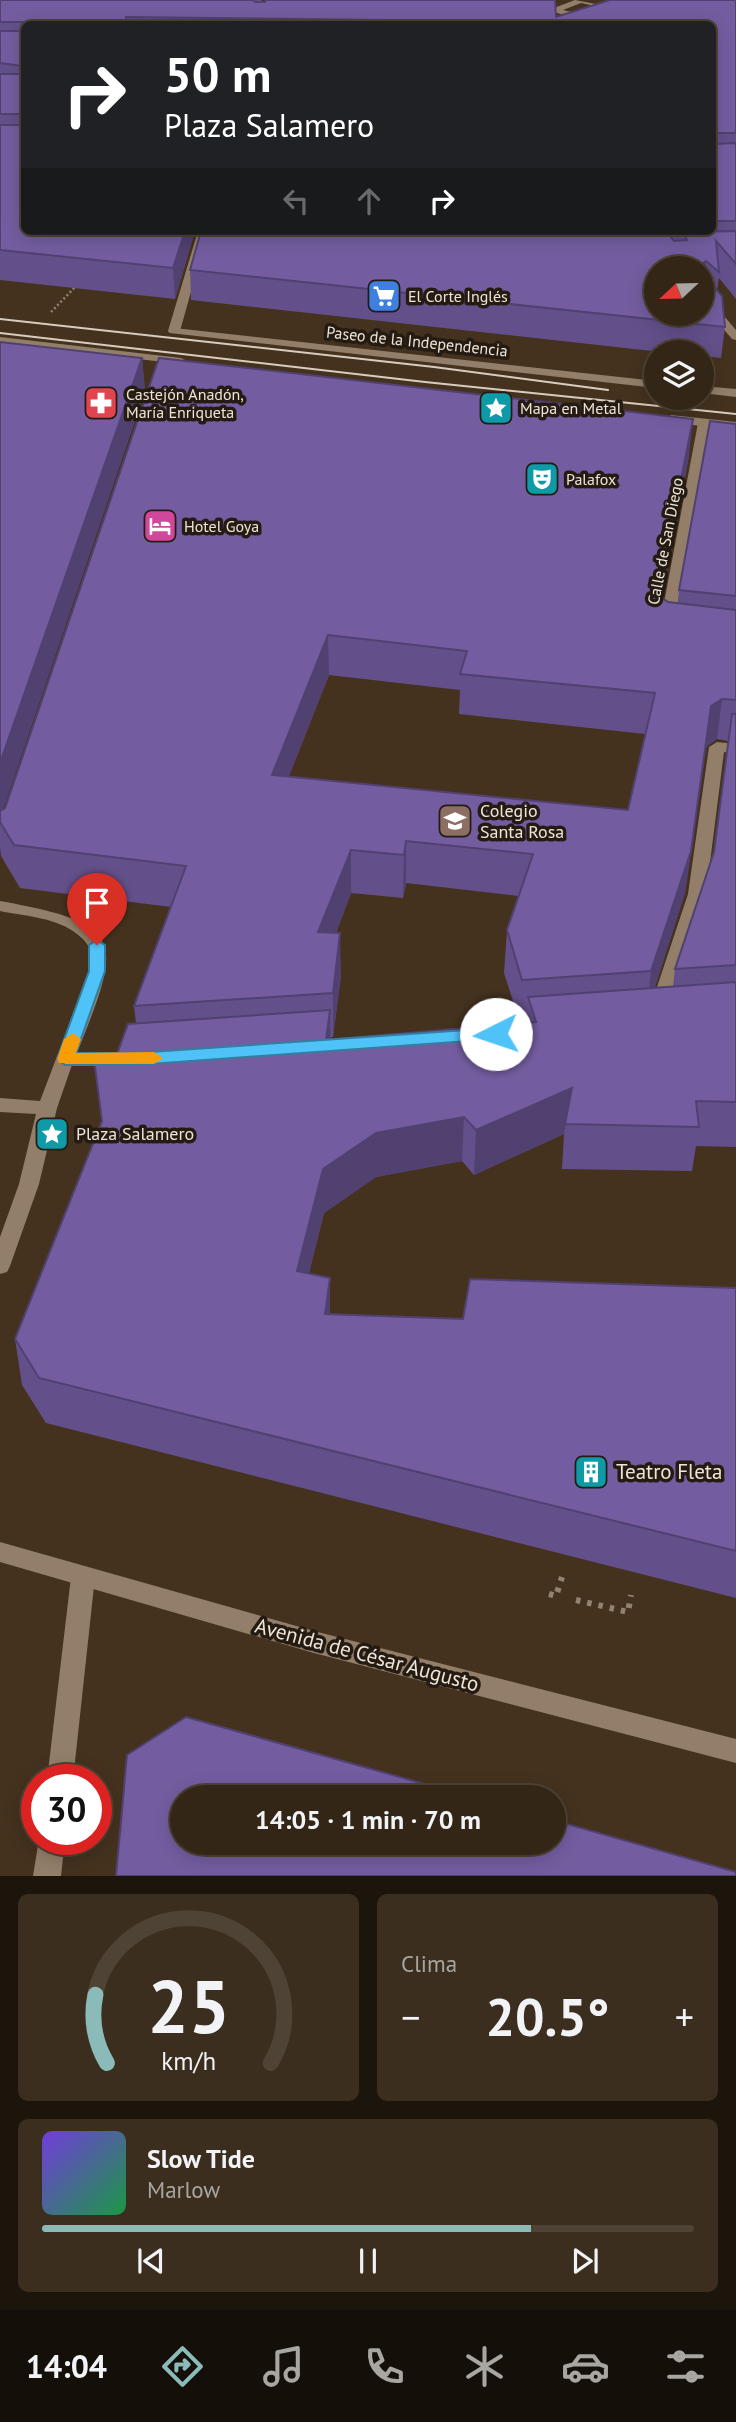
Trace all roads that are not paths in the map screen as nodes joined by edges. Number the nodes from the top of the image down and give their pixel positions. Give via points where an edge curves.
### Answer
1 (580, 0) edge
2 (611, 9) junction
3 (626, 9) edge
4 (527, 10) edge
5 (555, 10) junction
6 (580, 21) edge
7 (584, 21) edge
8 (202, 235) edge
9 (714, 311) edge
10 (736, 337) edge
11 (0, 340) edge
12 (200, 363) edge
13 (644, 384) edge
14 (714, 391) edge
15 (736, 393) edge
16 (660, 417) edge
17 (705, 423) junction
18 (736, 426) edge
19 (676, 637) edge
20 (736, 749) edge
21 (0, 906) edge
22 (489, 1005) dead end
23 (654, 1023) edge
24 (472, 1035) edge
25 (65, 1059) junction
26 (136, 1059) edge
27 (0, 1105) edge
28 (47, 1108) junction
29 (0, 1266) edge
30 (0, 1552) edge
31 (83, 1577) junction
32 (736, 1751) edge
33 (62, 1764) edge
34 (50, 1855) edge
35 (47, 1876) edge

1 - 2 street
1 - 5 street
2 - 3 street
2 - 7 street
4 - 5 street
5 - 6 street
8 - 13 street, Paseo de la Independencia via 174,331
9 - 10 street
11 - 12 street via 169,365
14 - 15 street
16 - 17 street
17 - 18 street
17 - 19 street, Calle de San Diego via 664,635
20 - 23 street via 717,747 697,894
21 - 25 street via 72,923 97,945 97,971
22 - 24 street via 503,1033
25 - 26 street
25 - 28 street
27 - 28 street
28 - 29 street via 29,1184
30 - 31 street, Avenida de César Augusto
31 - 32 street, Avenida de César Augusto
31 - 33 street
34 - 35 street

